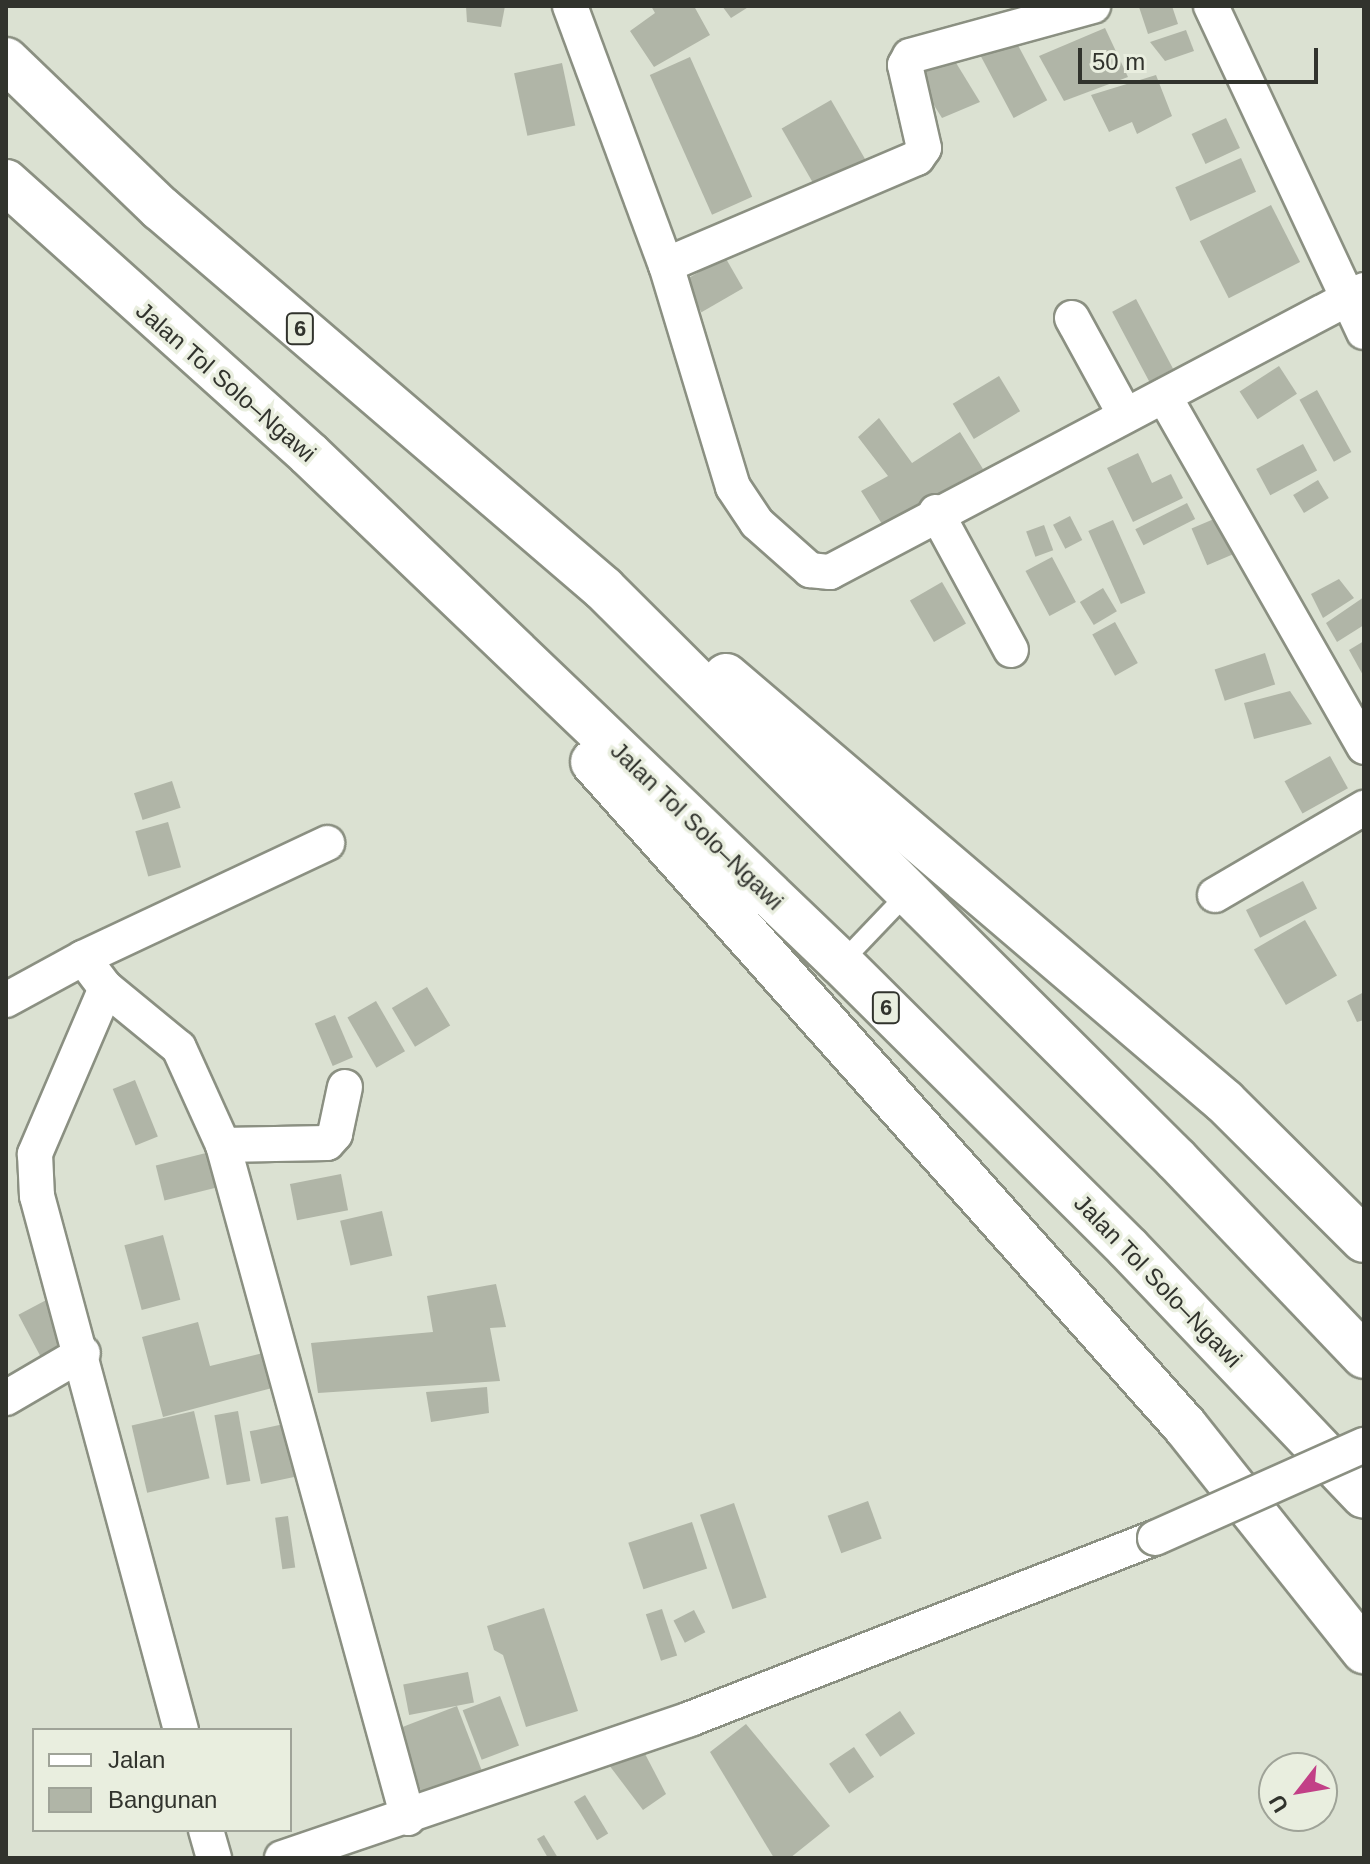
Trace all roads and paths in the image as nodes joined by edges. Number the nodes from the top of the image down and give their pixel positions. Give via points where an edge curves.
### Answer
1 (570, 6) edge
2 (1093, 6) edge
3 (1211, 6) edge
4 (6, 60) edge
5 (6, 182) edge
6 (666, 265) junction
7 (1355, 295) edge
8 (1072, 318) dead end
9 (1364, 332) edge
10 (1164, 396) junction
11 (1125, 415) junction
12 (936, 512) junction
13 (393, 536) junction
14 (603, 588) junction
15 (1011, 650) dead end
16 (1364, 747) edge
17 (1364, 808) edge
18 (327, 843) dead end
19 (907, 894) junction
20 (1215, 895) dead end
21 (83, 958) junction
22 (841, 963) junction
23 (106, 988) junction
24 (6, 1000) edge
25 (345, 1087) dead end
26 (223, 1145) junction
27 (1364, 1240) edge
28 (83, 1353) junction
29 (1364, 1356) edge
30 (6, 1398) edge
31 (1364, 1445) edge
32 (1364, 1496) edge
33 (1364, 1651) edge
34 (180, 1728) edge
35 (408, 1818) junction
36 (207, 1832) edge
37 (214, 1858) edge
38 (282, 1858) edge

1 - 6 street
2 - 6 street via 910,56 905,65 924,148 917,158
3 - 7 street
4 - 14 highway, 6 via 160,208
5 - 13 highway, Jalan Tol Solo–Ngawi / 6
6 - 12 street via 723,460 738,498 757,523 810,570 821,573
7 - 9 street
7 - 10 street
8 - 11 street
10 - 11 street
10 - 16 street
11 - 12 street
12 - 15 street
13 - 22 highway, Jalan Tol Solo–Ngawi / 6
13 - 33 highway via 1185,1426
14 - 19 highway, 6
14 - 27 highway via 736,684 1213,1091
17 - 20 street
18 - 21 street
19 - 22 lane
19 - 29 highway, 6 via 1177,1160
21 - 23 street
21 - 24 street
22 - 32 highway, Jalan Tol Solo–Ngawi / 6 via 1128,1248
23 - 26 street via 179,1048
23 - 28 street via 35,1154 37,1196
25 - 26 street via 335,1134 327,1143
26 - 35 street
28 - 30 street
28 - 34 street
31 - 35 street, bridge via 1155,1538 690,1719
35 - 38 street
36 - 37 street

